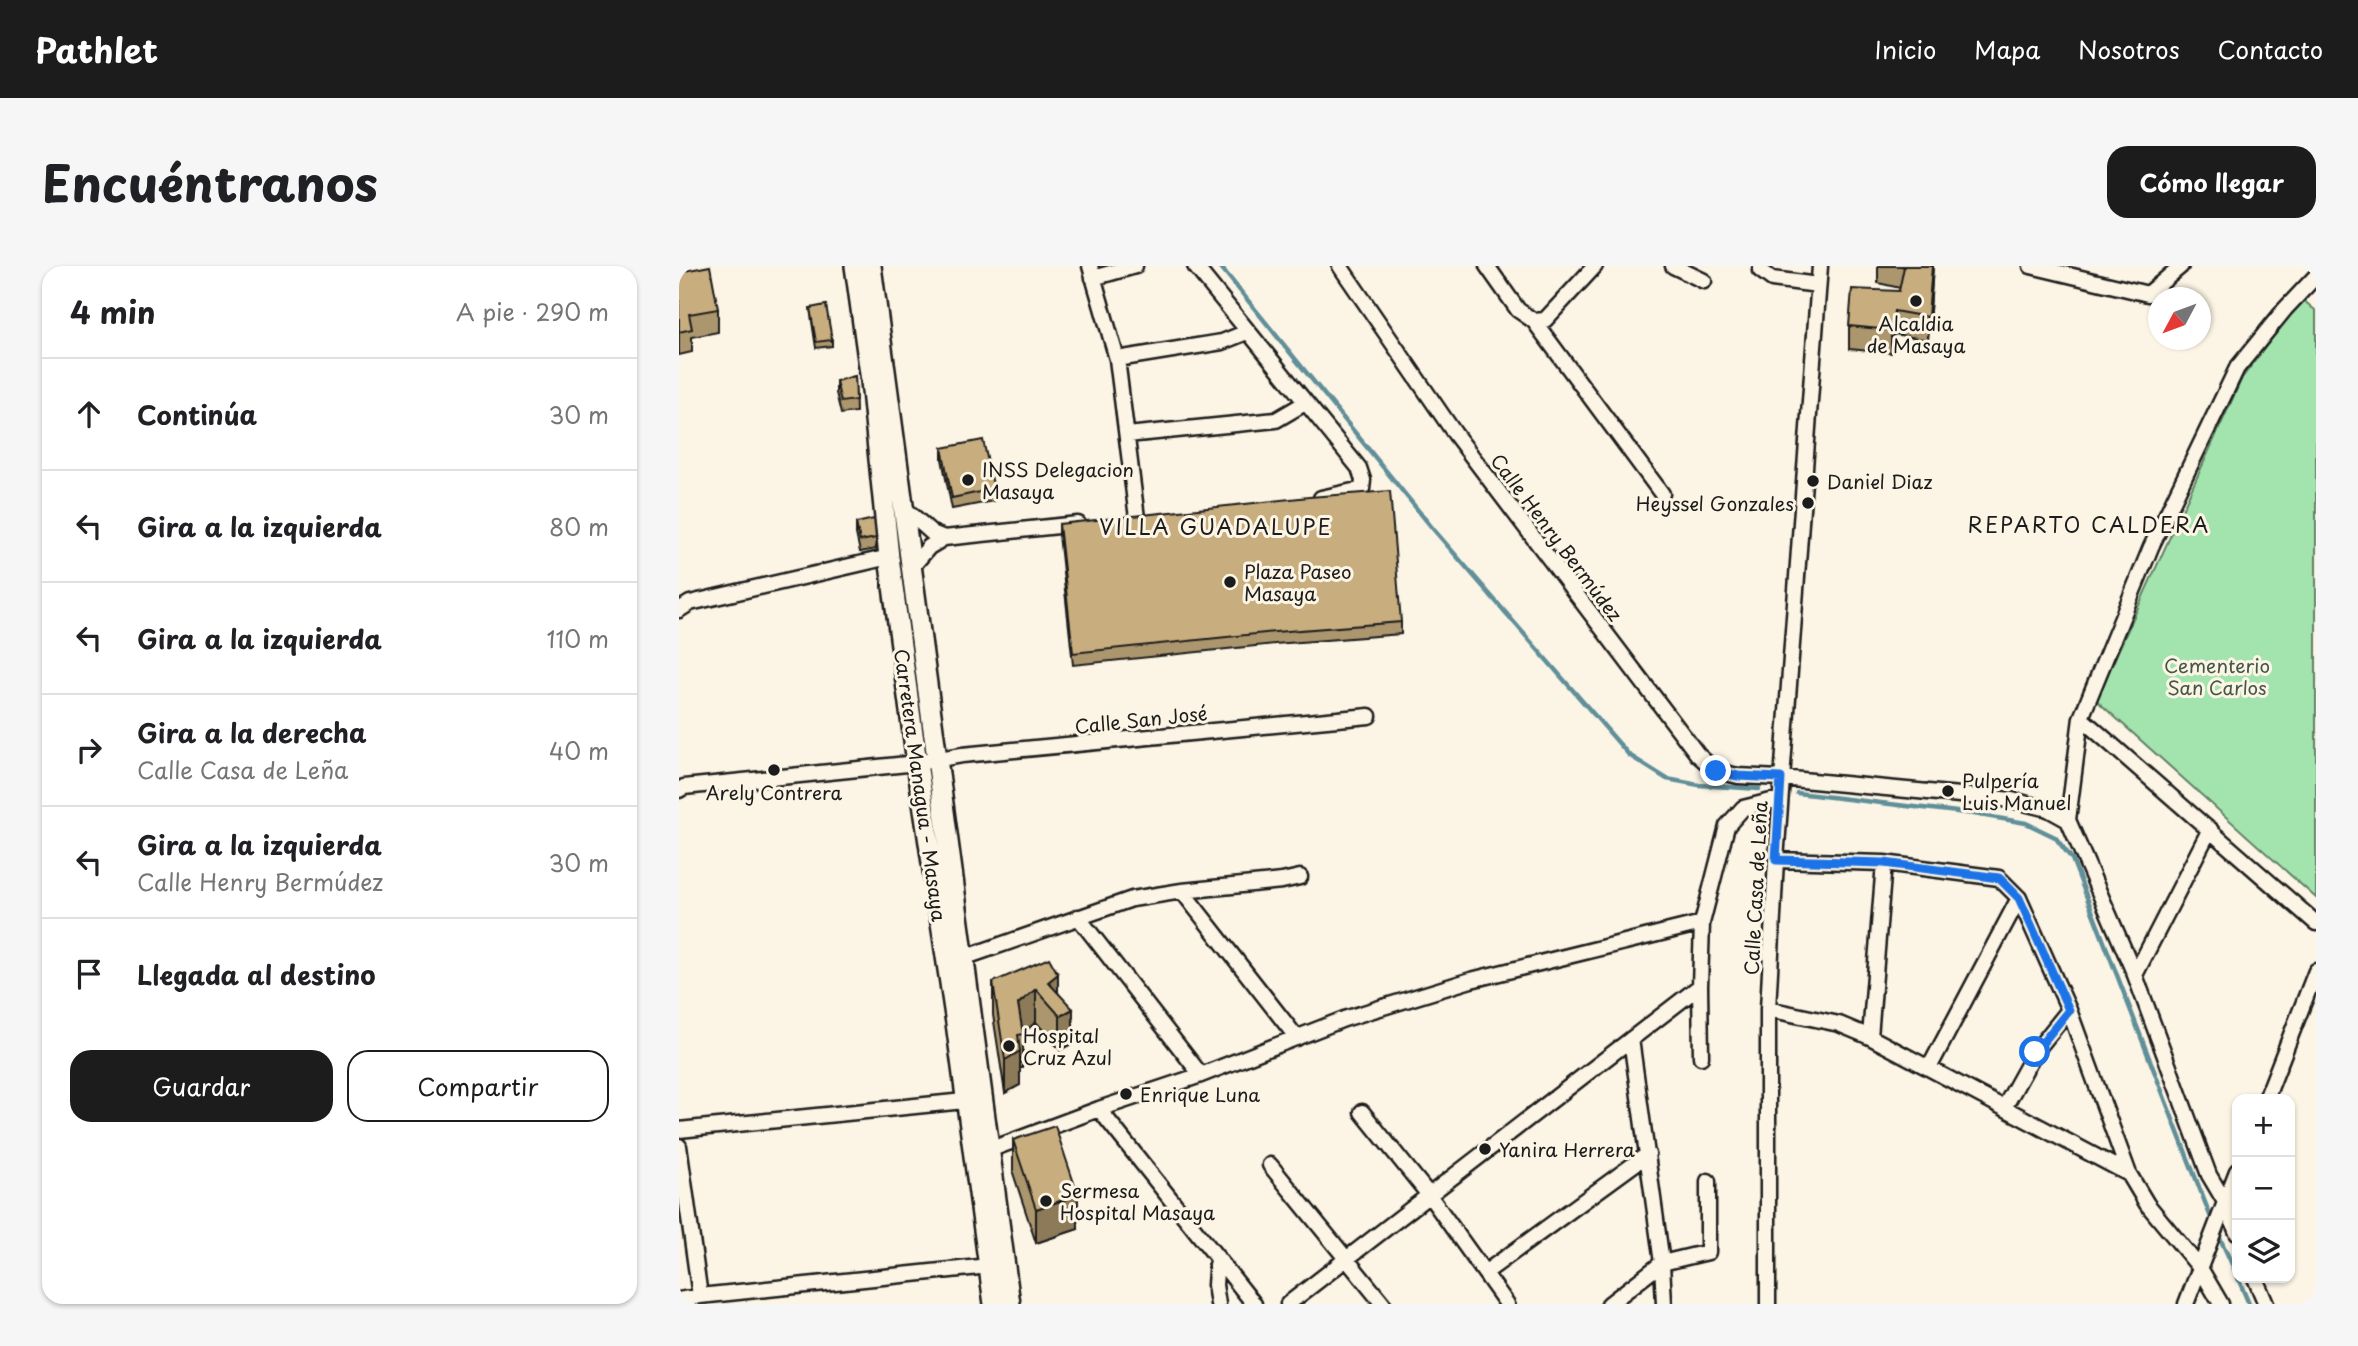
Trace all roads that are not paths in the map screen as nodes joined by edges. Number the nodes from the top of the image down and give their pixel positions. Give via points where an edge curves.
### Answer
1 (855, 266) edge
2 (871, 266) edge
3 (1135, 266) edge
4 (1195, 266) edge
5 (1340, 266) edge
6 (1487, 266) edge
7 (1595, 266) edge
8 (1673, 266) edge
9 (1761, 266) edge
10 (1820, 266) edge
11 (2032, 266) edge
12 (2181, 266) edge
13 (2061, 269) edge
14 (1091, 272) edge
15 (2316, 276) edge
16 (1704, 281) dead end
17 (1818, 285) junction
18 (1534, 321) junction
19 (1247, 331) junction
20 (1117, 359) junction
21 (1305, 403) junction
22 (1127, 435) junction
23 (1662, 494) dead end
24 (1307, 499) edge
25 (903, 508) junction
26 (1137, 518) edge
27 (1098, 522) edge
28 (944, 538) junction
29 (889, 557) junction
30 (911, 568) junction
31 (679, 610) edge
32 (1370, 716) dead end
33 (2081, 718) junction
34 (927, 761) junction
35 (1781, 778) junction
36 (679, 790) edge
37 (1779, 799) junction
38 (2068, 820) junction
39 (2210, 829) junction
40 (1776, 860) junction
41 (1884, 863) junction
42 (1300, 877) dead end
43 (1182, 891) junction
44 (2019, 898) junction
45 (1078, 917) junction
46 (1703, 923) junction
47 (2316, 923) edge
48 (963, 958) junction
49 (2316, 971) edge
50 (2135, 975) junction
51 (1700, 986) junction
52 (2312, 992) edge
53 (1768, 1009) junction
54 (2069, 1010) junction
55 (1870, 1037) junction
56 (1297, 1038) junction
57 (1631, 1039) junction
58 (1701, 1057) dead end
59 (1929, 1068) junction
60 (1201, 1076) junction
61 (2268, 1094) edge
62 (974, 1100) junction
63 (2004, 1108) junction
64 (1099, 1109) junction
65 (1362, 1112) dead end
66 (679, 1130) edge
67 (679, 1146) edge
68 (989, 1150) junction
69 (1648, 1154) junction
70 (1270, 1165) dead end
71 (2129, 1174) junction
72 (1708, 1181) dead end
73 (2232, 1184) edge
74 (1429, 1195) junction
75 (2223, 1208) junction
76 (2232, 1224) edge
77 (1217, 1257) junction
78 (1347, 1258) junction
79 (1662, 1263) junction
80 (989, 1266) junction
81 (2200, 1268) junction
82 (1486, 1272) junction
83 (2257, 1283) edge
84 (700, 1296) junction
85 (679, 1300) edge
86 (994, 1304) edge
87 (1010, 1304) edge
88 (1218, 1304) edge
89 (1254, 1304) edge
90 (1288, 1304) edge
91 (1383, 1304) edge
92 (1507, 1304) edge
93 (1609, 1304) edge
94 (1664, 1304) edge
95 (1768, 1304) edge
96 (2186, 1304) edge
97 (2221, 1304) edge
98 (2266, 1304) edge

1 - 29 highway, Carretera Managua - Masaya
2 - 25 highway, Carretera Managua - Masaya
3 - 14 street
4 - 19 street
5 - 35 street, Calle Henry Bermúdez via 1455,434 1698,755 1716,771
6 - 18 street via 1518,310
7 - 18 street via 1545,320
8 - 16 street
9 - 17 street via 1772,279
10 - 17 street, Calle Casa de Leña
11 - 13 street
12 - 13 street via 2148,293
14 - 20 street
15 - 33 street via 2237,368 2151,547
17 - 35 street, Calle Casa de Leña
18 - 23 street
19 - 20 street via 1222,342
19 - 21 street
20 - 22 street
21 - 22 street via 1276,420
21 - 24 street via 1359,468 1363,480 1362,489
22 - 26 street
25 - 28 street
25 - 30 highway, Carretera Managua - Masaya
27 - 28 street
28 - 30 street
29 - 31 street via 690,603
29 - 34 highway, Carretera Managua - Masaya
30 - 34 highway, Carretera Managua - Masaya
32 - 34 street, Calle San José
33 - 38 street
33 - 39 street
34 - 36 street, Calle San José
34 - 48 highway, Carretera Managua - Masaya
34 - 62 highway, Carretera Managua - Masaya
35 - 37 street, Calle Casa de Leña
35 - 38 street, Calle Henry Bermúdez via 2012,800 2048,809
37 - 40 street, Calle Casa de Leña
37 - 46 street via 1743,808 1727,826
38 - 50 street
39 - 47 street
39 - 50 street
40 - 41 street
40 - 53 street, Calle Casa de Leña
41 - 44 street via 1999,878
41 - 55 street
42 - 43 street
43 - 45 street via 1132,899
43 - 56 street
44 - 54 street
44 - 59 street
45 - 48 street
45 - 60 street
46 - 51 street
46 - 56 street via 1471,980
48 - 62 highway, Carretera Managua - Masaya
49 - 52 street
50 - 75 street
51 - 57 street
51 - 58 street
52 - 61 street
53 - 55 street via 1839,1024
53 - 95 street, Calle Casa de Leña
54 - 63 street via 2035,1052
54 - 71 street
55 - 59 street
56 - 60 street
57 - 69 street
57 - 74 street
59 - 63 street
60 - 64 street
62 - 66 street
62 - 68 highway, Carretera Managua - Masaya
62 - 80 highway, Carretera Managua - Masaya
63 - 71 street
64 - 68 street
64 - 77 street
65 - 74 street
67 - 84 street
68 - 87 highway, Carretera Managua - Masaya
69 - 79 street
69 - 82 street
70 - 78 street
71 - 81 street via 2147,1204
72 - 79 street via 1708,1252
73 - 75 street
74 - 78 street
74 - 82 street
75 - 76 street
75 - 81 street
77 - 88 street
77 - 89 street
78 - 90 street
78 - 91 street
79 - 93 street
79 - 94 street
80 - 84 street
80 - 86 highway, Carretera Managua - Masaya
81 - 96 street
81 - 97 street
82 - 92 street
83 - 98 street
84 - 85 street

